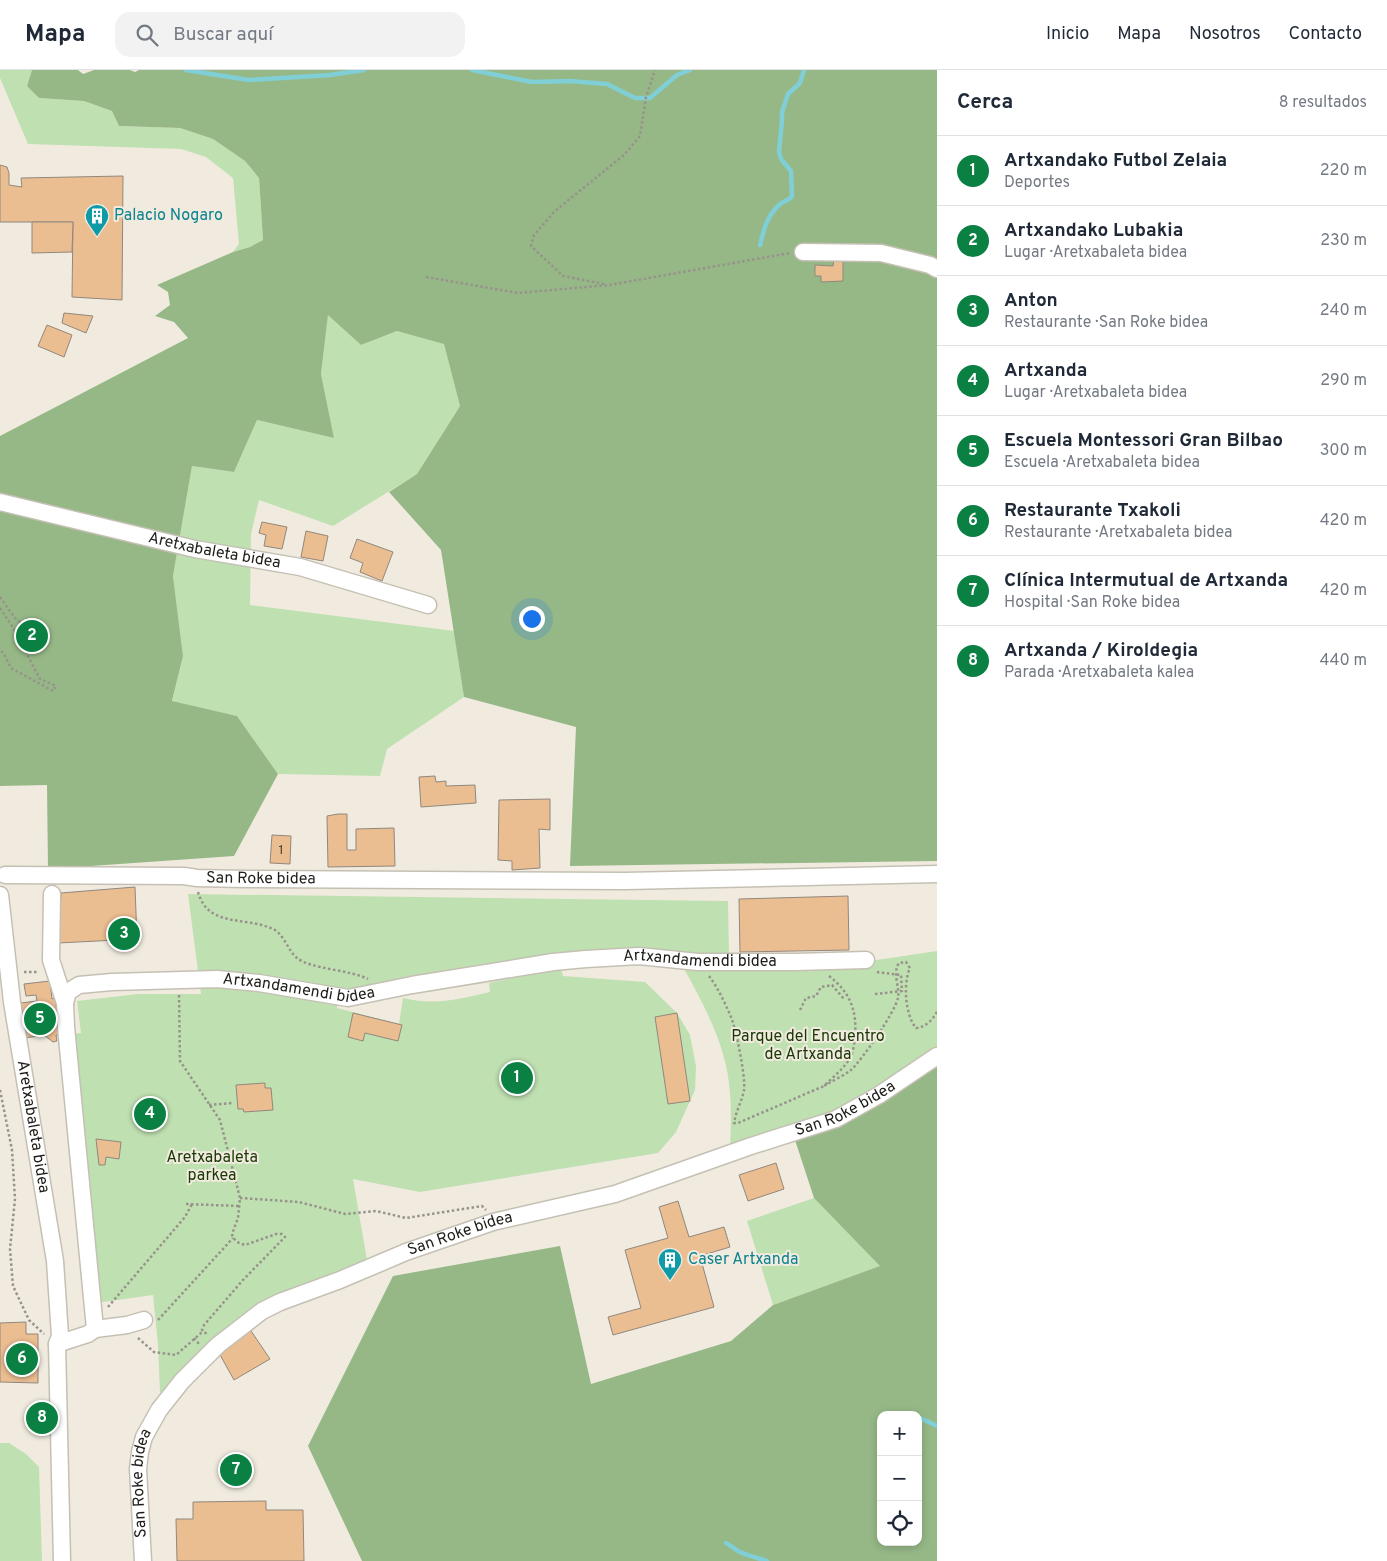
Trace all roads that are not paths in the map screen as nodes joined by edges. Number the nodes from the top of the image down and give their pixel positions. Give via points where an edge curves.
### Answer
1 (803, 252) road end
2 (937, 269) edge
3 (0, 502) edge
4 (428, 605) dead end
5 (937, 874) edge
6 (2, 875) edge
7 (52, 894) dead end
8 (0, 895) edge
9 (871, 966) road end
10 (65, 1003) junction
11 (937, 1056) edge
12 (151, 1320) road end
13 (95, 1329) junction
14 (57, 1352) junction
15 (62, 1561) edge
16 (143, 1561) edge

1 - 2 street via 881,252
3 - 4 street, Aretxabaleta bidea via 195,548 300,567
5 - 6 street, San Roke bidea via 625,881
7 - 10 street via 51,960
8 - 14 street, Aretxabaleta bidea via 12,1002 55,1260 60,1336
9 - 10 street, Artxandamendi bidea via 813,961 698,962 639,956 552,962 348,998 217,979 79,985 68,992
10 - 13 street
11 - 16 street, San Roke bidea via 836,1119 615,1194 493,1222 406,1252 262,1311 201,1361 182,1381 159,1410 144,1437 138,1469
12 - 13 street
13 - 14 street
14 - 15 street, Aretxabaleta bidea

